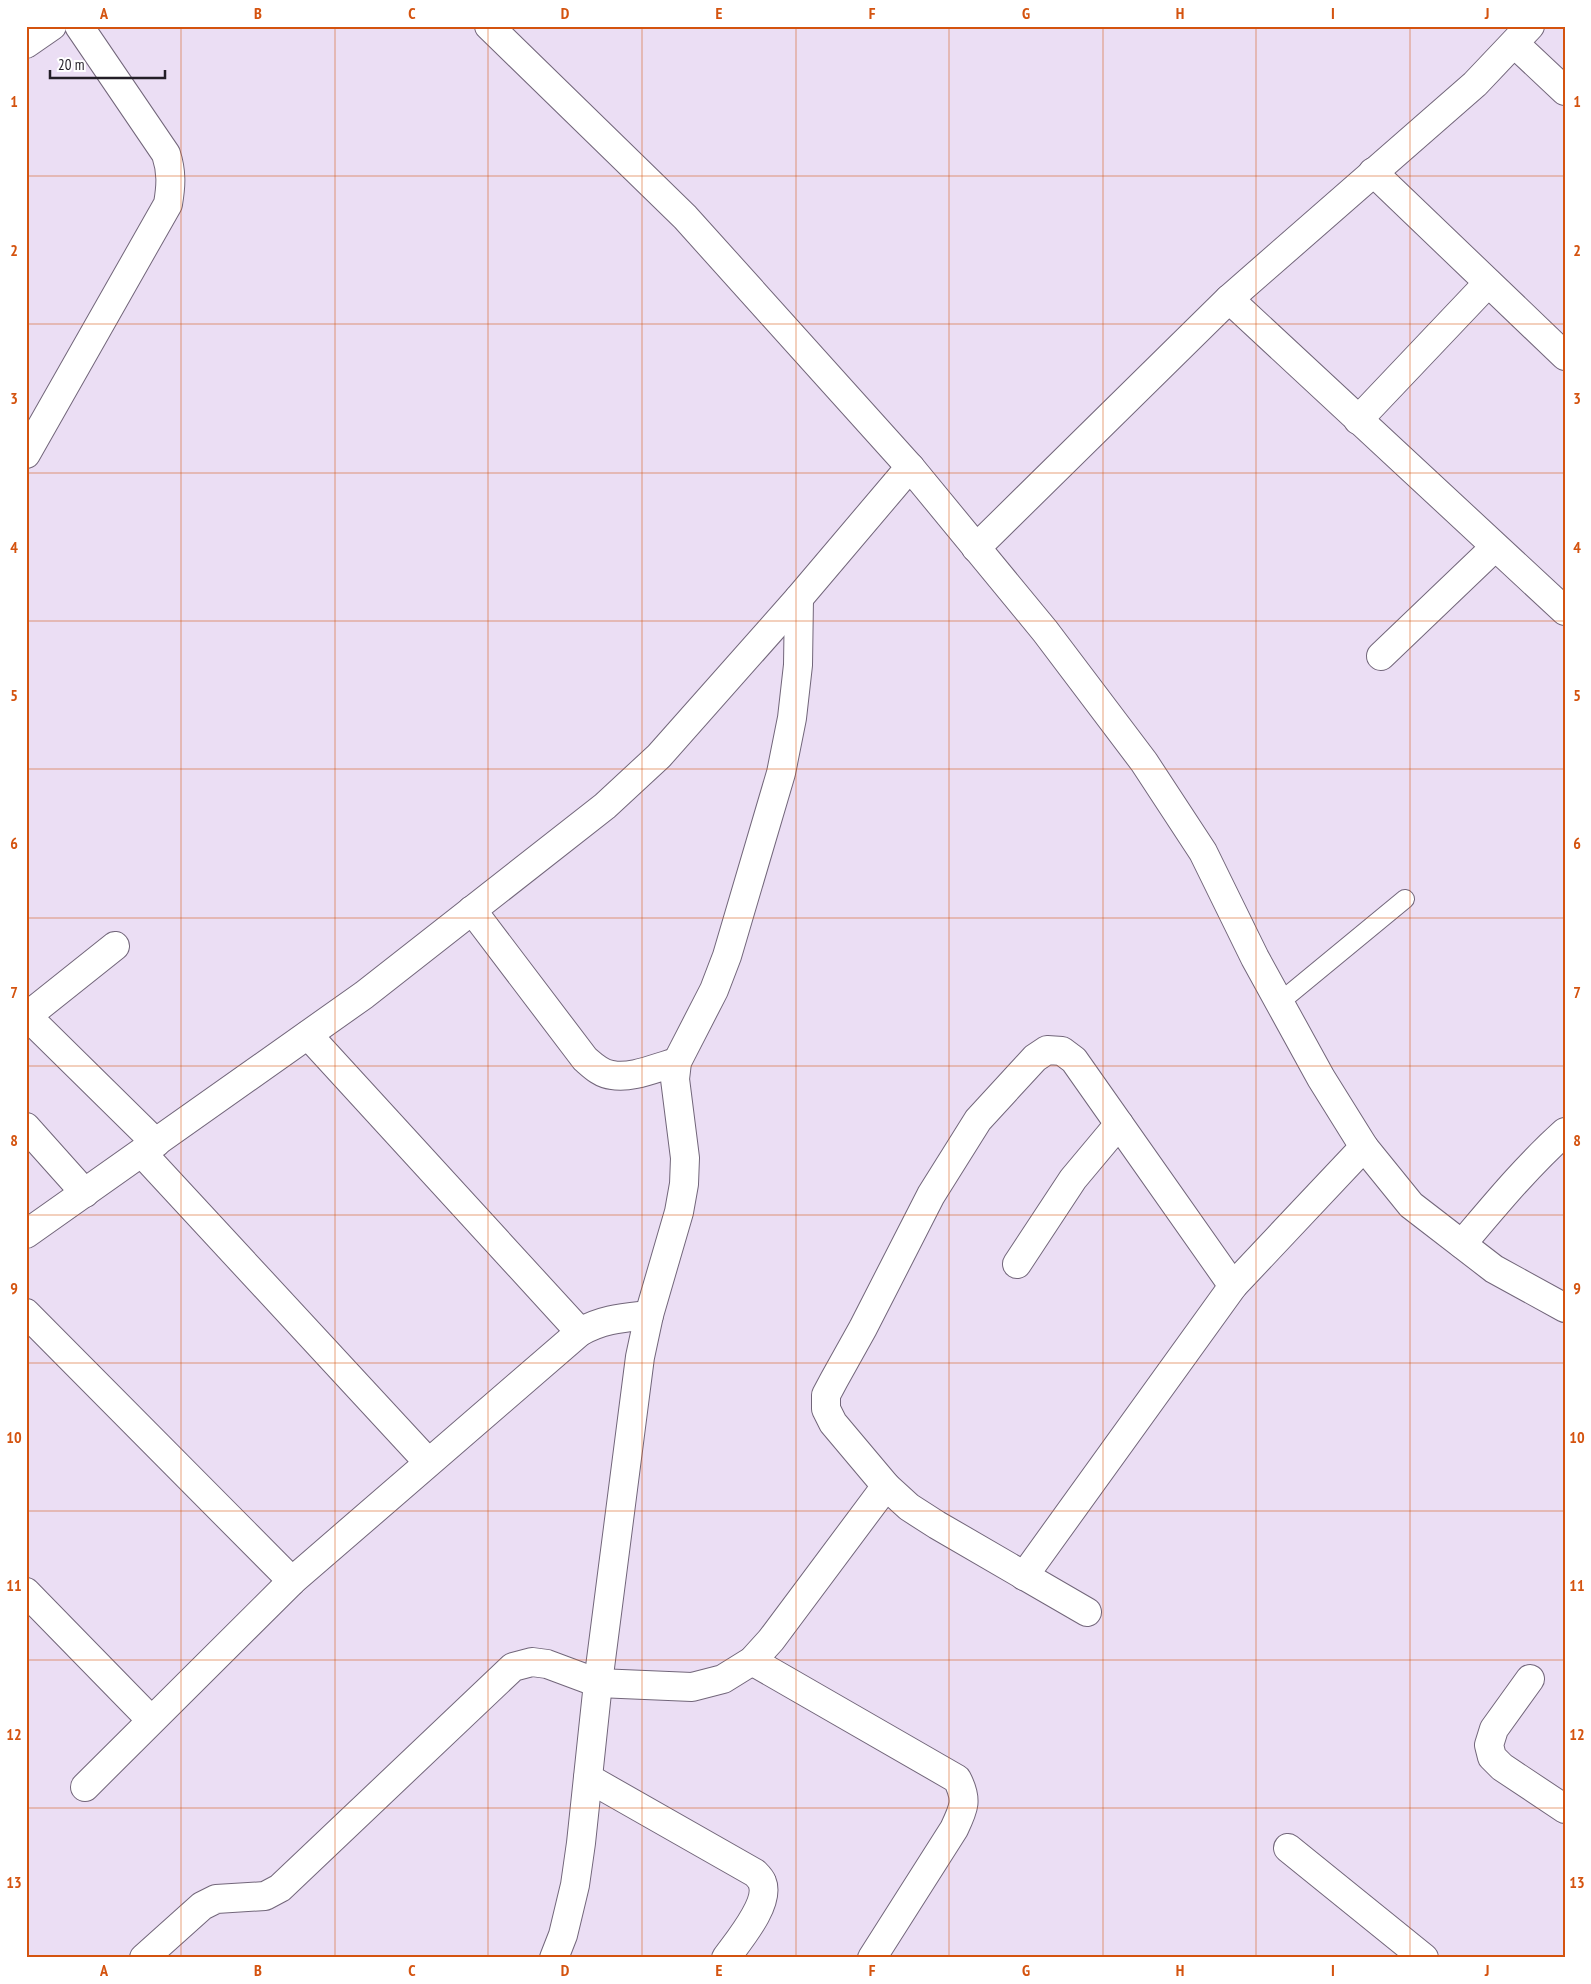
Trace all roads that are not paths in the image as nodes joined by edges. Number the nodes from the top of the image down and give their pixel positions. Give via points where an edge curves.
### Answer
1 (52, 26) edge
2 (79, 26) edge
3 (497, 30) edge
4 (1522, 35) edge
5 (26, 44) edge
6 (1565, 91) edge
7 (1374, 172) junction
8 (1488, 283) junction
9 (1228, 300) junction
10 (1565, 356) edge
11 (1358, 420) junction
12 (26, 454) edge
13 (910, 467) junction
14 (1495, 547) junction
15 (976, 548) junction
16 (799, 598) junction
17 (1565, 611) edge
18 (1381, 656) dead end
19 (1405, 899) dead end
20 (472, 910) junction
21 (115, 946) dead end
22 (1280, 1002) junction
23 (27, 1016) edge
24 (308, 1035) junction
25 (676, 1082) junction
26 (1119, 1124) junction
27 (26, 1127) edge
28 (1565, 1132) edge
29 (1364, 1147) junction
30 (149, 1148) junction
31 (85, 1193) junction
32 (26, 1234) edge
33 (1462, 1244) junction
34 (1017, 1264) dead end
35 (1233, 1286) junction
36 (1565, 1308) edge
37 (26, 1313) edge
38 (649, 1315) junction
39 (580, 1332) junction
40 (428, 1462) junction
41 (886, 1486) junction
42 (1024, 1576) junction
43 (292, 1580) junction
44 (26, 1592) edge
45 (1087, 1612) dead end
46 (752, 1661) junction
47 (1530, 1679) dead end
48 (598, 1683) junction
49 (151, 1720) junction
50 (588, 1778) junction
51 (85, 1787) dead end
52 (1565, 1808) edge
53 (1288, 1848) dead end
54 (144, 1958) edge
55 (554, 1958) edge
56 (726, 1958) edge
57 (872, 1958) edge
58 (1424, 1958) edge

1 - 5 street
2 - 12 street via 166,154 172,185 168,204
3 - 13 street via 685,217
4 - 6 street
4 - 7 street via 1474,84
7 - 8 street
7 - 9 street
8 - 10 street
8 - 11 street
9 - 11 street
9 - 15 street
11 - 14 street
13 - 15 street
13 - 16 street
14 - 17 street
14 - 18 street
15 - 22 street via 1144,762 1202,852
16 - 20 street via 659,756 606,806
16 - 25 street via 798,665 781,773 727,956
19 - 22 lane
20 - 24 street
20 - 25 street via 585,1059 598,1070 610,1075
21 - 23 street
22 - 29 street via 1321,1078
23 - 30 street
24 - 30 street
24 - 39 street
25 - 38 street via 686,1158 684,1184
26 - 34 street via 1072,1179
26 - 35 street
26 - 41 street via 1074,1060 1062,1052 1047,1050 1035,1058 978,1120 954,1155 826,1395 826,1409 833,1423
27 - 31 street
28 - 33 street via 1519,1178
29 - 33 street via 1411,1205
29 - 35 street
30 - 31 street
30 - 40 street
31 - 32 street
33 - 36 street via 1494,1269
35 - 42 street
37 - 43 street
38 - 39 street via 597,1323
38 - 48 street via 640,1356
39 - 40 street
40 - 43 street
41 - 42 street via 936,1525
41 - 46 street
42 - 45 street
43 - 49 street
44 - 49 street
46 - 48 street via 723,1679 692,1686
46 - 57 street via 957,1779 964,1792 964,1809 954,1829
47 - 52 street via 1494,1729 1490,1746 1492,1757
48 - 50 street
48 - 54 street via 546,1664 532,1662 513,1667 280,1888 265,1896 216,1899 202,1906
49 - 51 street
50 - 55 street via 575,1885
50 - 56 street via 755,1873 762,1882 763,1897 757,1912
53 - 58 street

